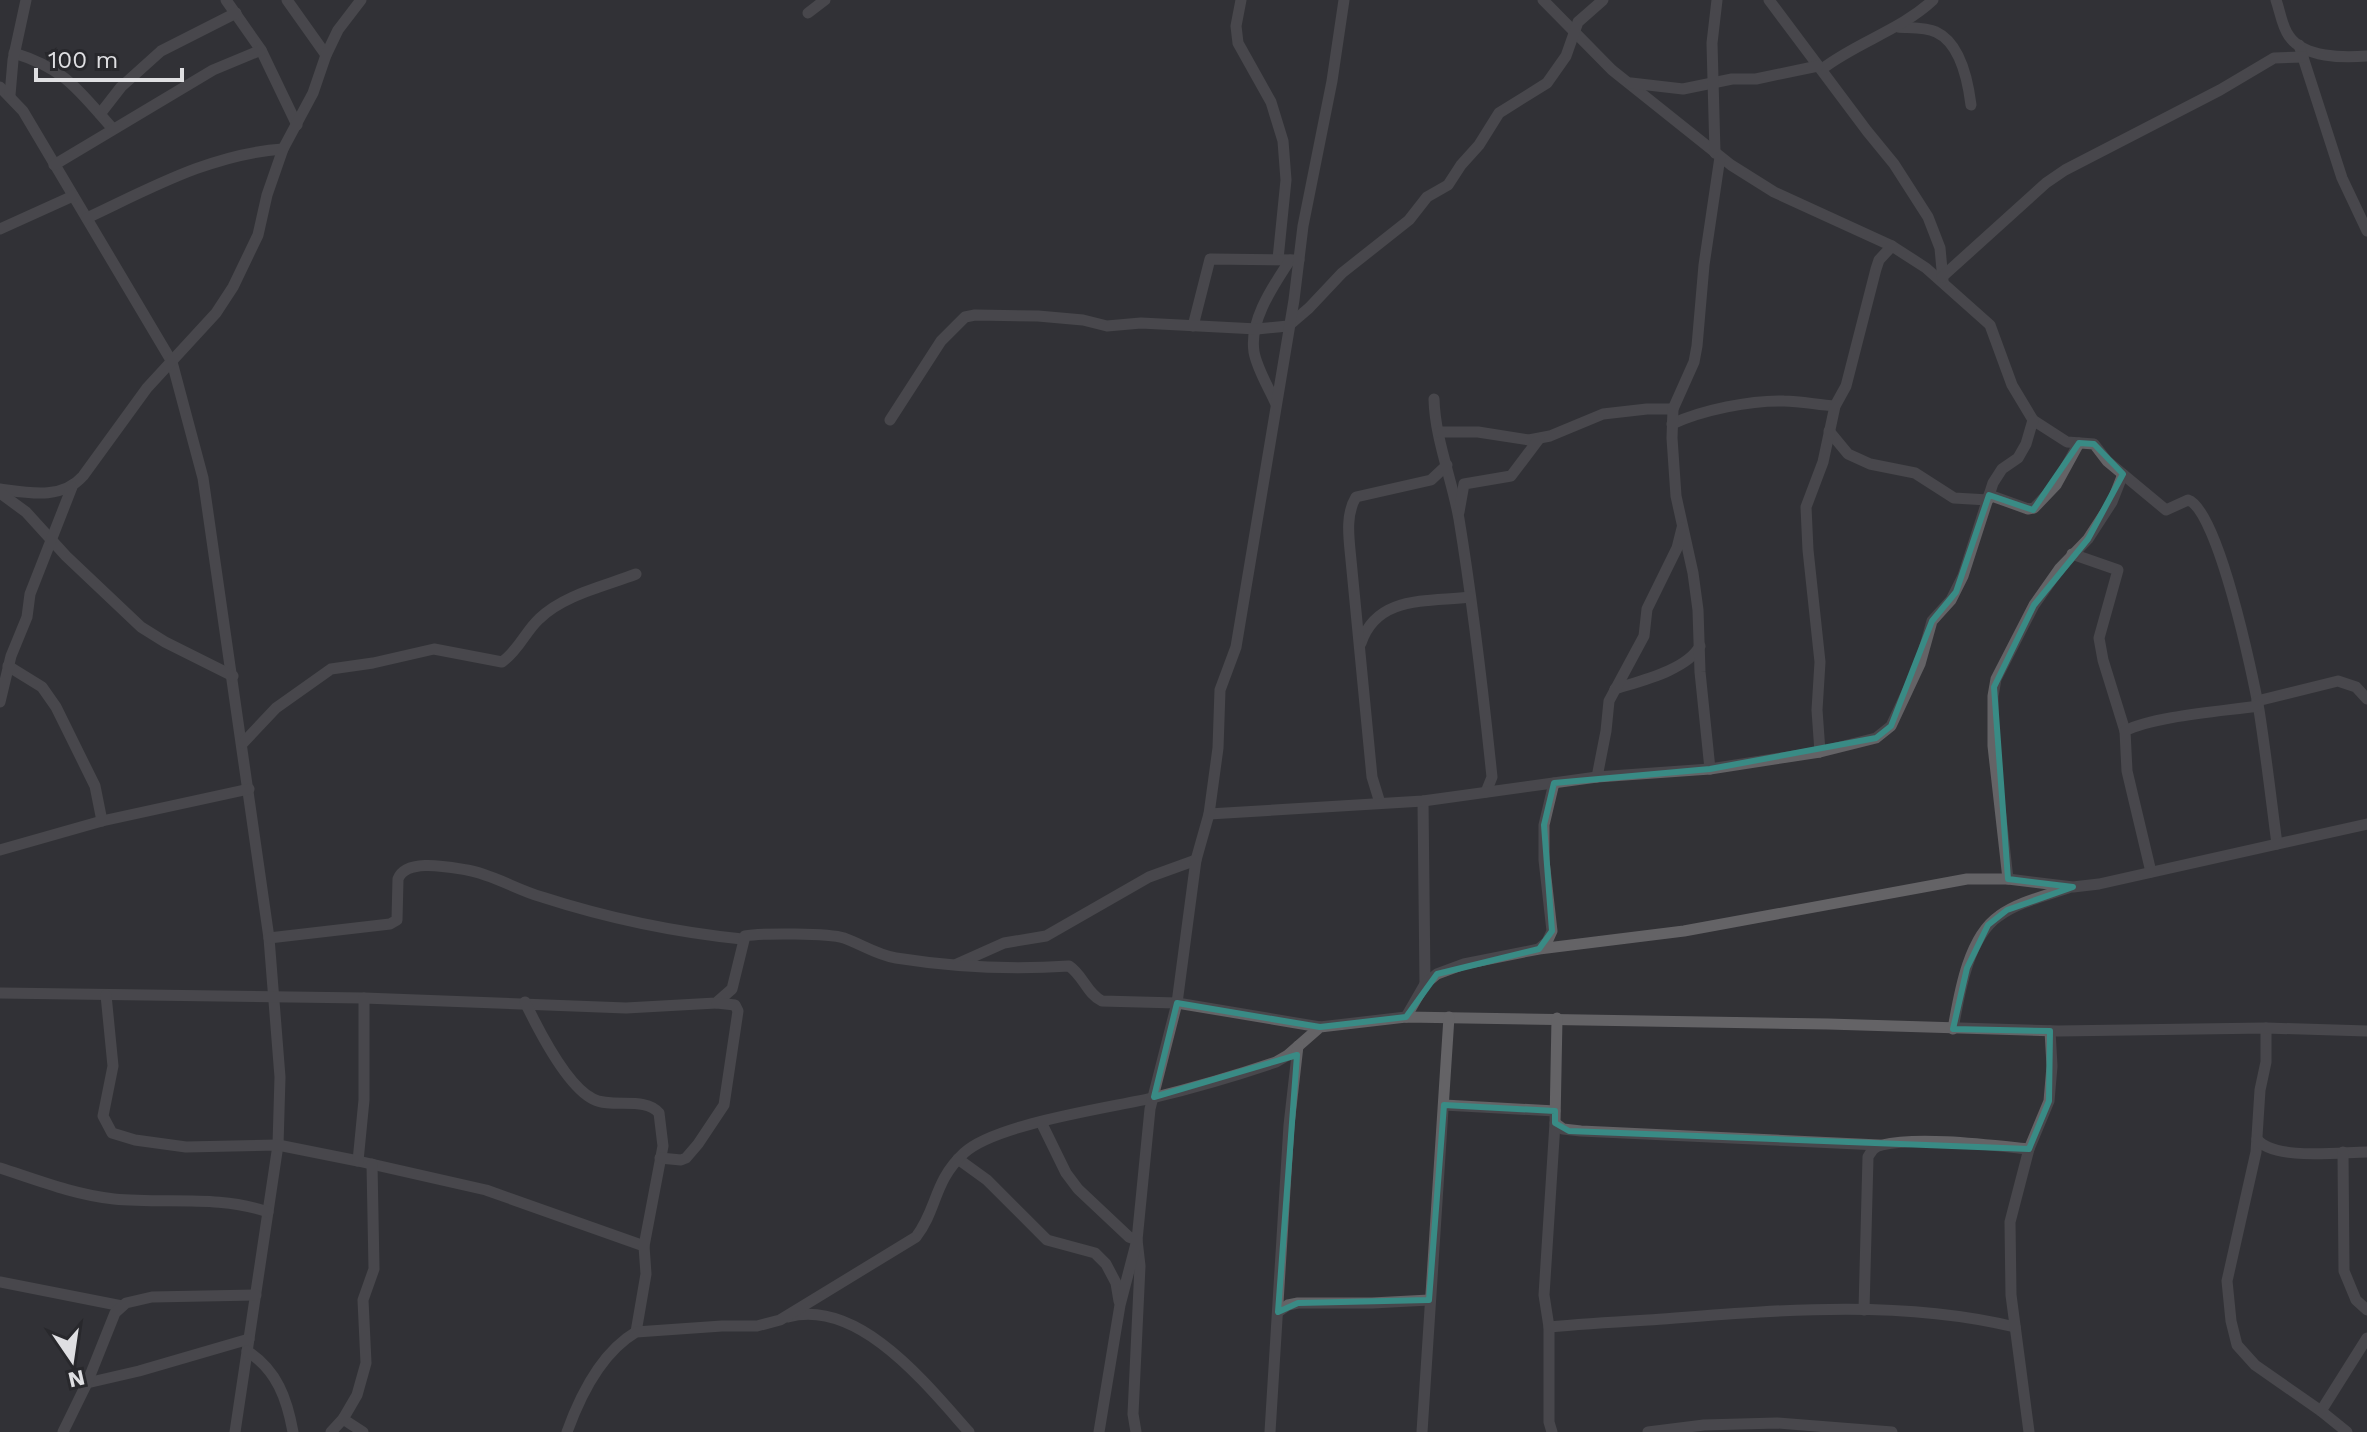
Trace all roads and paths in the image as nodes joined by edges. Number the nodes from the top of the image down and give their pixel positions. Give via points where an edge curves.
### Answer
1 (26, 0) edge
2 (226, 0) edge
3 (287, 0) edge
4 (361, 0) edge
5 (825, 0) edge
6 (1241, 0) edge
7 (1344, 0) edge
8 (1543, 0) edge
9 (1603, 0) edge
10 (1717, 0) edge
11 (1769, 0) edge
12 (1933, 0) edge
13 (2276, 0) edge
14 (236, 13) junction
15 (808, 13) dead end
16 (1898, 27) junction
17 (1574, 30) junction
18 (2299, 45) junction
19 (261, 50) junction
20 (14, 53) junction
21 (326, 55) junction
22 (2367, 56) edge
23 (2303, 57) junction
24 (1820, 68) junction
25 (1713, 82) junction
26 (1630, 83) junction
27 (5, 91) edge
28 (1971, 105) dead end
29 (100, 114) junction
30 (297, 125) junction
31 (113, 129) junction
32 (283, 149) junction
33 (1717, 155) junction
34 (54, 165) junction
35 (73, 196) junction
36 (87, 218) junction
37 (0, 229) edge
38 (2367, 231) edge
39 (1879, 240) junction
40 (1892, 246) junction
41 (1289, 260) junction
42 (1879, 260) junction
43 (1942, 279) junction
44 (1193, 326) junction
45 (1288, 326) junction
46 (1257, 329) junction
47 (172, 362) junction
48 (1434, 399) dead end
49 (1276, 405) junction
50 (1835, 406) junction
51 (1673, 409) junction
52 (890, 420) dead end
53 (2033, 420) junction
54 (1672, 424) junction
55 (1829, 431) junction
56 (1439, 432) junction
57 (2054, 435) junction
58 (1539, 439) junction
59 (2079, 443) junction
60 (2026, 444) junction
61 (1447, 465) junction
62 (2123, 474) junction
63 (72, 487) junction
64 (0, 491) edge
65 (1988, 498) junction
66 (1458, 516) junction
67 (1682, 527) junction
68 (50, 540) junction
69 (2072, 554) junction
70 (636, 574) dead end
71 (1470, 597) junction
72 (1360, 646) junction
73 (1700, 646) junction
74 (8, 666) junction
75 (233, 676) junction
76 (1615, 689) junction
77 (2367, 699) edge
78 (0, 702) edge
79 (2258, 704) junction
80 (2125, 731) junction
81 (243, 743) junction
82 (1820, 752) junction
83 (1710, 769) junction
84 (1492, 777) junction
85 (1597, 777) junction
86 (1554, 783) junction
87 (1528, 787) junction
88 (249, 789) junction
89 (1504, 790) junction
90 (1486, 792) junction
91 (1423, 801) junction
92 (1380, 803) junction
93 (1548, 803) junction
94 (1209, 814) junction
95 (2273, 816) junction
96 (102, 821) junction
97 (2367, 824) edge
98 (2302, 838) junction
99 (2277, 844) junction
100 (0, 850) edge
101 (1196, 860) junction
102 (2151, 872) junction
103 (2008, 879) junction
104 (2073, 887) junction
105 (269, 938) junction
106 (742, 939) junction
107 (1539, 949) junction
108 (956, 965) junction
109 (1425, 984) junction
110 (0, 993) edge
111 (106, 995) junction
112 (275, 997) junction
113 (364, 998) junction
114 (525, 1002) junction
115 (716, 1003) junction
116 (1177, 1003) junction
117 (1406, 1017) junction
118 (1449, 1017) junction
119 (1557, 1018) junction
120 (1320, 1027) junction
121 (2266, 1028) junction
122 (1953, 1029) junction
123 (2050, 1031) junction
124 (2367, 1031) edge
125 (1298, 1046) junction
126 (1154, 1097) junction
127 (1444, 1105) junction
128 (1555, 1117) junction
129 (1041, 1122) junction
130 (2257, 1139) junction
131 (278, 1145) junction
132 (1879, 1145) junction
133 (2029, 1149) junction
134 (2278, 1151) junction
135 (2343, 1152) junction
136 (2367, 1152) edge
137 (660, 1158) junction
138 (958, 1159) junction
139 (358, 1161) junction
140 (372, 1164) junction
141 (2252, 1166) junction
142 (0, 1168) edge
143 (268, 1212) junction
144 (1137, 1240) junction
145 (644, 1246) junction
146 (0, 1282) edge
147 (256, 1295) junction
148 (1429, 1300) junction
149 (1120, 1305) junction
150 (122, 1306) junction
151 (1864, 1310) junction
152 (2367, 1310) edge
153 (1278, 1312) junction
154 (780, 1320) junction
155 (1549, 1327) junction
156 (2015, 1327) junction
157 (636, 1332) junction
158 (2367, 1338) edge
159 (248, 1345) junction
160 (87, 1383) junction
161 (2321, 1411) junction
162 (343, 1419) junction
163 (63, 1432) edge
164 (235, 1432) edge
165 (293, 1432) edge
166 (331, 1432) edge
167 (363, 1432) edge
168 (567, 1432) edge
169 (969, 1432) edge
170 (1099, 1432) edge
171 (1136, 1432) edge
172 (1270, 1432) edge
173 (1422, 1432) edge
174 (1552, 1432) edge
175 (1653, 1432) edge
176 (1892, 1432) edge
177 (2029, 1432) edge
178 (2347, 1432) edge

1 - 20 street
2 - 14 street
3 - 21 street
4 - 21 street
5 - 15 street
6 - 41 street via 1238,43 1271,102 1283,141
7 - 41 street via 1332,81
8 - 17 street
9 - 17 street
10 - 25 street
11 - 24 street
12 - 16 street
13 - 18 street via 2289,36
14 - 19 street
14 - 29 street via 161,51
16 - 24 street
16 - 28 street via 1932,30 1945,38 1963,68
17 - 26 street
17 - 45 street via 1566,56 1547,83 1499,113 1448,185 1427,197 1409,220 1342,273
18 - 22 street via 2339,57
18 - 23 street
19 - 30 street
19 - 31 street via 213,70
20 - 27 street
20 - 29 street via 59,72
21 - 30 street
23 - 38 street via 2342,178
23 - 43 street via 2274,58 2065,170
24 - 25 street
24 - 43 street via 1928,217 1940,248
25 - 26 street via 1674,89
25 - 33 street
26 - 33 street
27 - 34 street
29 - 31 street
30 - 32 street
31 - 34 street
32 - 36 street via 252,151 189,169
32 - 47 street via 250,254 216,313
33 - 39 street via 1774,192
33 - 51 street via 1694,362
34 - 35 street
35 - 36 street
35 - 37 street
36 - 47 street
39 - 40 street
39 - 42 street
40 - 42 street
40 - 43 street
41 - 44 street via 1210,259
41 - 45 street
41 - 46 street via 1268,294
42 - 50 street via 1846,386
43 - 53 street via 1990,325 2012,385
44 - 46 street
44 - 52 street via 965,317 946,333
45 - 46 street
45 - 49 street
46 - 49 street via 1254,352
47 - 63 street
47 - 75 street via 203,478
48 - 56 street
49 - 94 street via 1236,647 1220,690
50 - 54 street via 1767,401
50 - 55 street
51 - 54 street
51 - 58 street via 1603,414
53 - 57 street
53 - 60 street
54 - 67 street
55 - 65 street via 1848,454 1870,464 1915,473 1954,498
55 - 82 street via 1806,519 1820,662
56 - 58 street
56 - 61 street
57 - 59 street
57 - 60 street
58 - 66 street via 1511,476 1464,484
59 - 62 street via 2094,444
59 - 65 street via 2056,485 2034,508
60 - 65 street via 2002,469
61 - 66 street
61 - 72 street via 1431,480 1352,500 1348,526
62 - 69 street via 2112,502
62 - 79 street via 2166,510 2191,500 2207,519 2222,554
63 - 64 street via 46,493
63 - 68 street
64 - 68 street
65 - 82 street via 1963,576 1932,621 1920,664 1891,726 1876,738
66 - 71 street
67 - 73 street
67 - 76 street via 1647,609 1644,636
68 - 74 street
68 - 75 street via 141,627
69 - 80 street via 2118,570 2099,638
69 - 103 street via 2034,605 1994,687 1993,746
70 - 81 street via 550,611 502,662 434,649 331,669 276,708
71 - 72 street via 1387,609 1372,621
71 - 84 street
72 - 92 street via 1372,777
73 - 76 street via 1682,664
73 - 83 street
74 - 78 street
74 - 96 street via 42,687 56,707 95,786
75 - 81 street
76 - 85 street
77 - 79 street via 2356,687 2338,681
79 - 80 street
79 - 95 street
80 - 102 street via 2127,771
81 - 88 street
82 - 83 street
83 - 85 street
84 - 89 street
84 - 90 street
85 - 86 street
86 - 87 street
86 - 93 street
87 - 89 street
87 - 93 street
88 - 96 street
88 - 105 street
89 - 90 street
90 - 91 street
91 - 92 street
91 - 109 street
92 - 94 street
93 - 107 street via 1544,860 1552,931
94 - 101 street
95 - 98 street via 2285,831
95 - 99 street
96 - 100 street
97 - 98 street
98 - 99 street
99 - 102 street
101 - 108 street via 1149,877 1046,936 1004,943
101 - 116 street
102 - 104 street
103 - 104 street
103 - 107 street via 1967,879 1684,931
104 - 122 street via 2007,910 1988,925 1967,968
105 - 106 street via 390,924 397,920 400,873 426,866 471,870 535,895 619,918
105 - 112 street
106 - 108 street via 837,936 891,957
106 - 115 street via 732,989
107 - 109 street via 1464,964
108 - 116 street via 1069,966 1102,1001
109 - 117 street
110 - 111 street
111 - 112 street
111 - 131 street via 113,1066 103,1116 112,1133 186,1147
112 - 113 street
112 - 131 street
113 - 114 street
113 - 139 street
114 - 115 street via 626,1008
114 - 137 street via 557,1059 586,1094 602,1102 655,1108 663,1136
115 - 137 street via 735,1005 738,1011 724,1105 686,1158
116 - 120 street
116 - 126 street
117 - 118 street
117 - 120 street
118 - 119 street
118 - 127 street
119 - 122 street
119 - 128 street
120 - 125 street
121 - 123 street
121 - 124 street
121 - 130 street
122 - 123 street
123 - 133 street via 2049,1101
125 - 126 street via 1276,1062
125 - 153 street
126 - 129 street
126 - 144 street
127 - 128 street
127 - 148 street
128 - 132 street via 1563,1129 1581,1131
128 - 155 street via 1545,1244
129 - 138 street via 973,1145
129 - 144 street via 1078,1189
130 - 134 street
130 - 141 street
131 - 139 street
131 - 143 street
132 - 133 street
132 - 151 street via 1868,1157
133 - 156 street via 2010,1222
134 - 135 street
134 - 141 street via 2263,1155
135 - 136 street
135 - 152 street via 2344,1271 2356,1300
137 - 145 street
138 - 149 street via 1047,1240 1095,1253 1116,1283
138 - 154 street via 940,1182 916,1237
139 - 140 street
140 - 145 street via 486,1190
140 - 162 street via 374,1269 363,1300 366,1363
141 - 161 street via 2227,1281 2237,1345 2255,1365
142 - 143 street via 99,1196 240,1203
143 - 147 street
144 - 149 street
144 - 171 street
145 - 157 street via 646,1274
146 - 150 street
147 - 150 street via 152,1297
147 - 159 street
148 - 153 street via 1298,1303
148 - 173 street
149 - 170 street
150 - 160 street
151 - 155 street
151 - 156 street
153 - 172 street
154 - 157 street via 757,1326
154 - 169 street via 820,1314 867,1334 909,1366
155 - 174 street
156 - 177 street
157 - 168 street via 590,1382
158 - 161 street
159 - 160 street
159 - 164 street
159 - 165 street via 279,1384
160 - 163 street
161 - 178 street
162 - 166 street
162 - 167 street
175 - 176 street via 1777,1423

